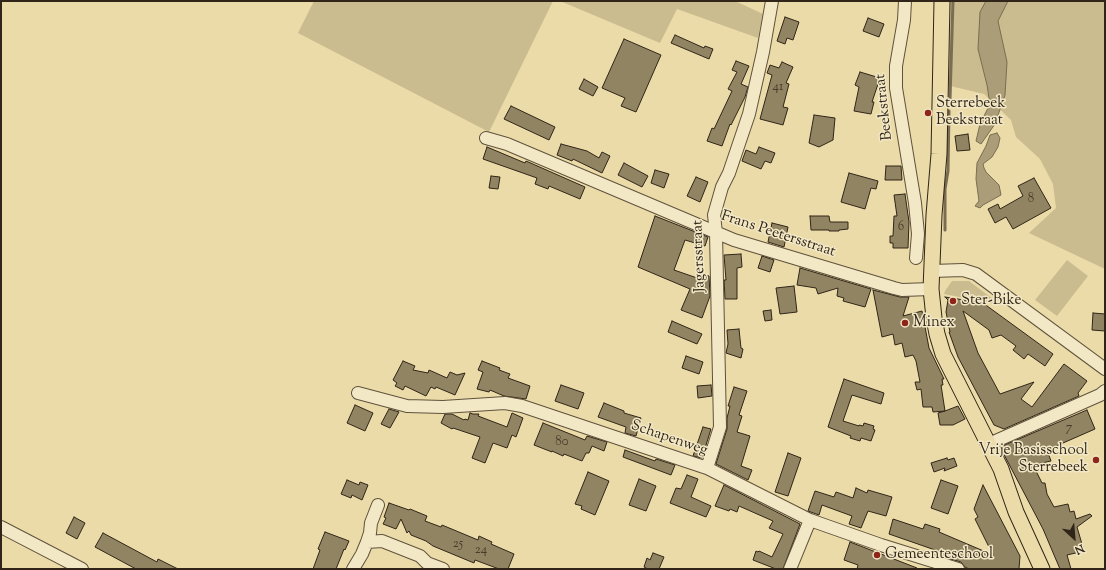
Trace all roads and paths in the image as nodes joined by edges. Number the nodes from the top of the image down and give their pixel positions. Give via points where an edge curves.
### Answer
1 (772, 1) edge
2 (905, 1) edge
3 (942, 1) edge
4 (486, 138) dead end
5 (716, 233) junction
6 (916, 258) dead end
7 (932, 271) junction
8 (931, 288) junction
9 (1105, 369) edge
10 (1105, 391) edge
11 (358, 393) dead end
12 (989, 444) junction
13 (707, 468) junction
14 (378, 505) dead end
15 (810, 520) junction
16 (1, 527) edge
17 (367, 542) junction
18 (1041, 568) edge
19 (82, 569) edge
20 (353, 569) edge
21 (443, 569) edge
22 (790, 569) edge
23 (958, 569) edge

1 - 5 street, Jagersstraat via 749,114 714,215
2 - 6 street, Beekstraat via 896,66 896,88 918,234
3 - 7 main road via 934,65 930,161 934,215
4 - 5 street, Frans Peetersstraat via 507,144
5 - 8 street, Frans Peetersstraat via 894,288
5 - 13 street, Jagersstraat via 720,427
7 - 8 main road
7 - 9 street via 963,270 976,274
8 - 12 main road via 935,323 943,354
10 - 12 street
11 - 13 street, Schapenweg via 407,406 443,407 504,403 522,406
12 - 18 main road
13 - 15 street, Schapenweg
14 - 17 street
15 - 22 street
15 - 23 street, Schapenweg
16 - 19 street
17 - 20 street
17 - 21 street via 382,541 420,556 427,563

